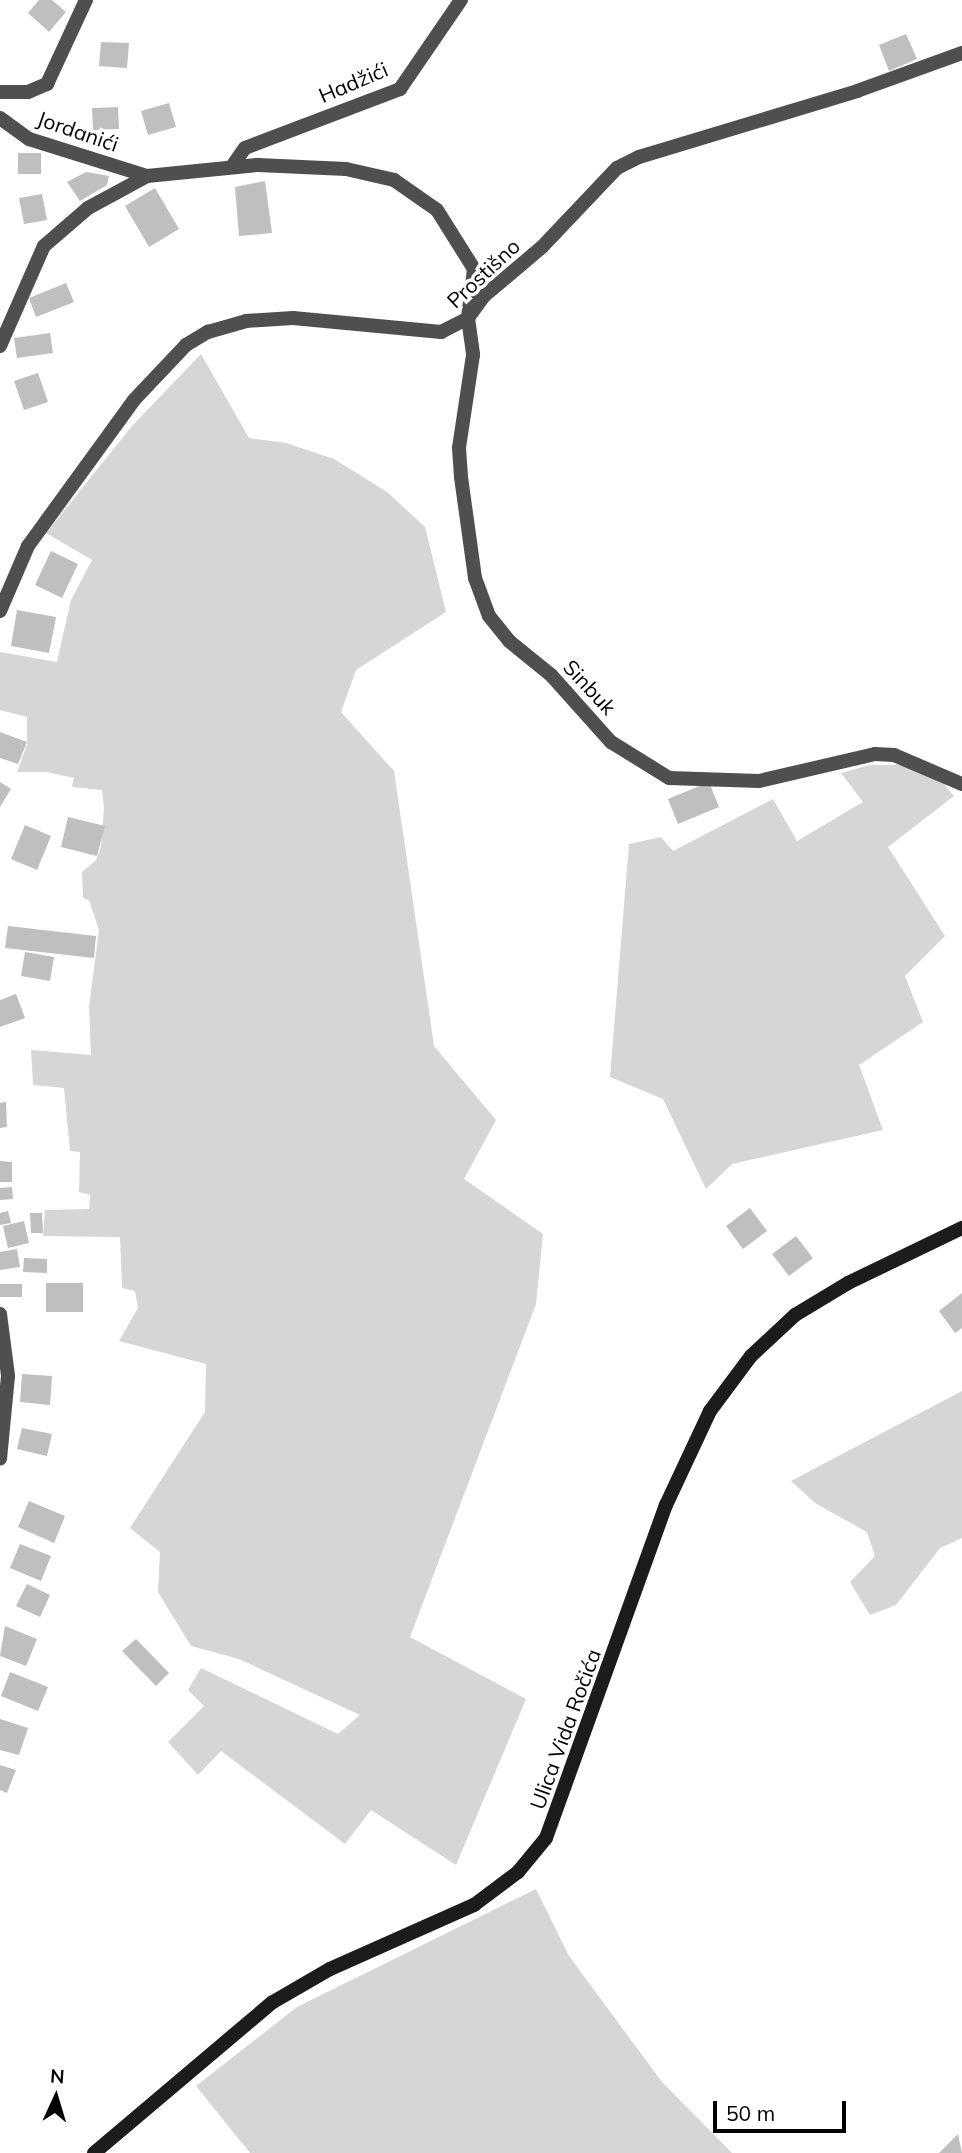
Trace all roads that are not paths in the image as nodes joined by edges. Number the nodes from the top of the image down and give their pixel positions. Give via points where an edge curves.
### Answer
1 (86, 0) edge
2 (461, 0) edge
3 (962, 53) edge
4 (0, 92) edge
5 (0, 118) edge
6 (233, 165) junction
7 (147, 176) junction
8 (468, 318) junction
9 (0, 346) edge
10 (0, 611) edge
11 (962, 784) edge
12 (962, 1228) edge
13 (0, 1314) edge
14 (0, 1459) edge
15 (94, 2153) edge

1 - 4 street via 47,84 28,92
2 - 6 street, Hadžići via 400,89 244,148
3 - 8 street, Prostišno via 858,92 639,157 617,168 542,247 484,296
5 - 7 street, Jordanići via 29,139
6 - 7 street, Sinbuk
6 - 8 street, Sinbuk via 346,169 394,180 437,210 463,248 474,269
7 - 9 street via 79,214 44,246
8 - 10 street, Prostišno via 441,332 293,318 246,321 186,345 134,400 28,546
8 - 11 street, Sinbuk via 472,355 458,448 475,578 489,616 509,641 551,675 611,742 670,778 690,781 759,781 875,754 894,755
12 - 15 main road, Ulica Vida Ročića via 848,1283 794,1315 751,1356 710,1410 666,1505 547,1838 518,1872 474,1905 330,1969 273,2002
13 - 14 street via 8,1376

